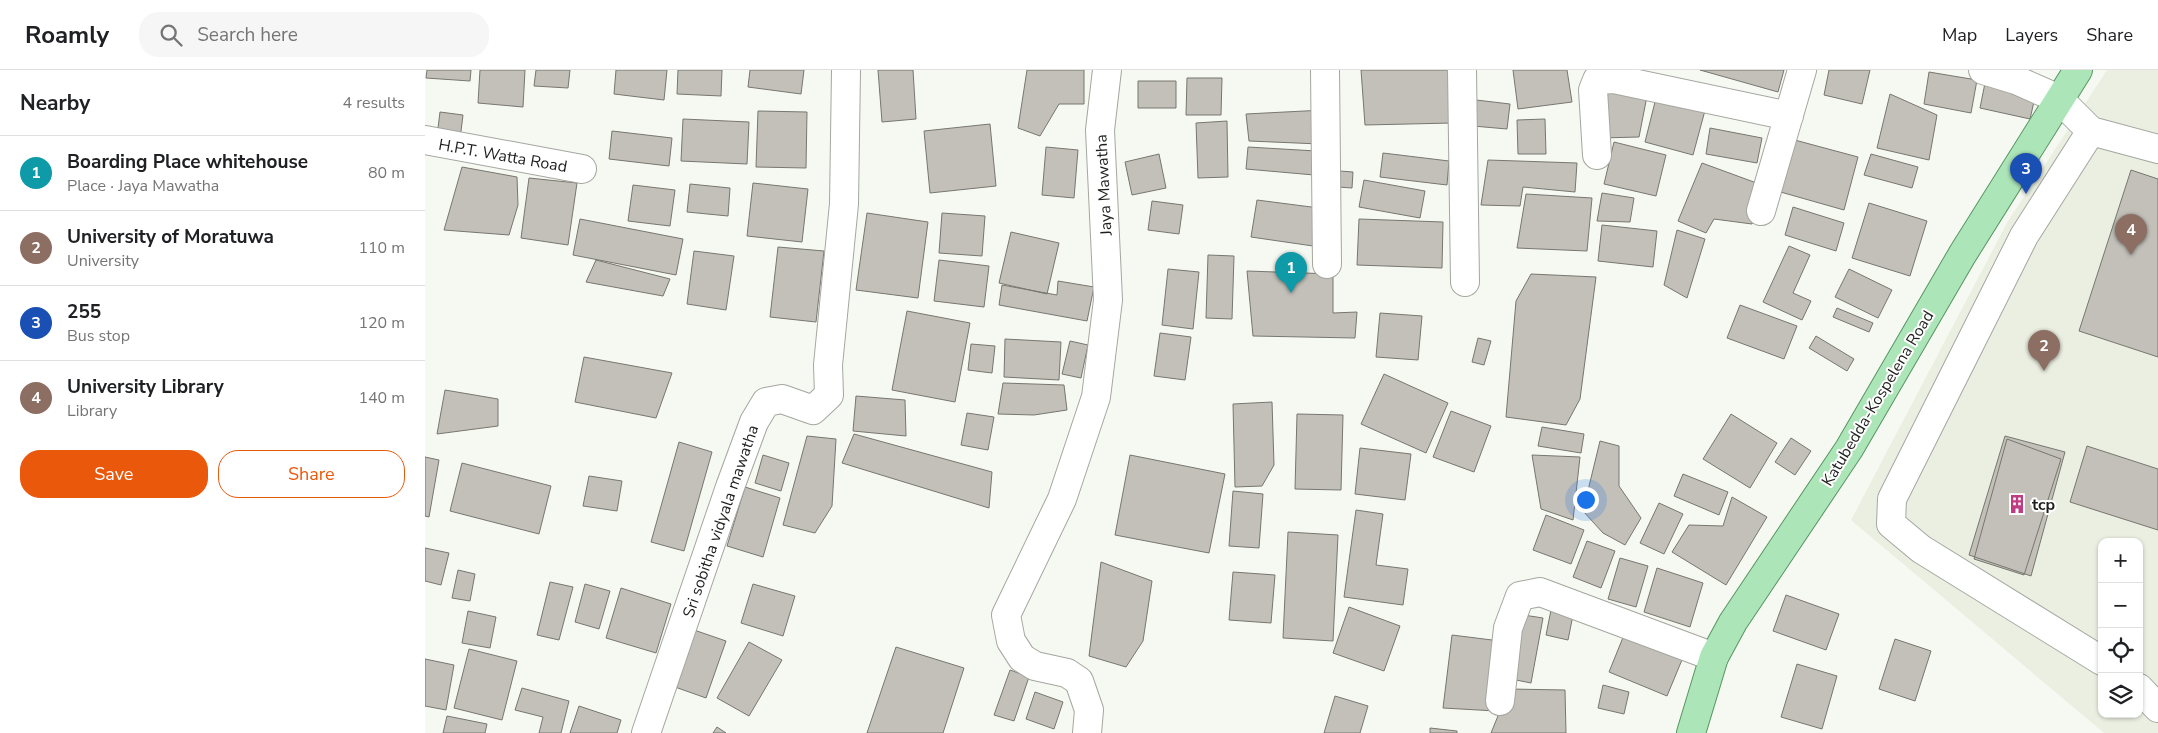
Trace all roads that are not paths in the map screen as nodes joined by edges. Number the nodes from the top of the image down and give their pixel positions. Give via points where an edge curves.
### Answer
1 (846, 70) edge
2 (1107, 70) edge
3 (1325, 70) edge
4 (1462, 70) edge
5 (1802, 70) edge
6 (1983, 70) edge
7 (2078, 70) edge
8 (2059, 99) junction
9 (1789, 116) junction
10 (2091, 132) junction
11 (425, 140) edge
12 (2158, 148) edge
13 (1597, 155) dead end
14 (582, 169) dead end
15 (1761, 211) dead end
16 (1327, 264) dead end
17 (1465, 282) dead end
18 (1714, 656) junction
19 (2098, 659) edge
20 (2143, 692) edge
21 (1500, 701) dead end
22 (2158, 708) edge
23 (646, 733) edge
24 (1087, 733) edge
25 (1691, 733) edge

1 - 23 street, Sri sobitha vidyala mawatha via 844,204 828,365 829,395 813,410 783,399 766,402 754,422
2 - 24 street, Jaya Mawatha via 1100,130 1108,300 1096,397 1062,499 1006,615 1011,641 1023,658 1035,666 1067,673 1079,680 1089,710
3 - 16 street
4 - 17 street
5 - 9 street
6 - 8 street via 2017,80
7 - 8 main road, Katubedda-Kospelena Road
8 - 10 street
8 - 18 main road, Katubedda-Kospelena Road via 1962,255 1849,449 1733,622
9 - 13 street via 1614,79 1597,80 1593,90
9 - 15 street
10 - 12 street
10 - 19 street via 2020,245 1892,499 1891,524 1921,549
11 - 14 street, H.P.T. Watta Road
18 - 21 street via 1540,592 1520,596 1508,628
18 - 25 main road, Katubedda-Kospelena Road
20 - 22 street

